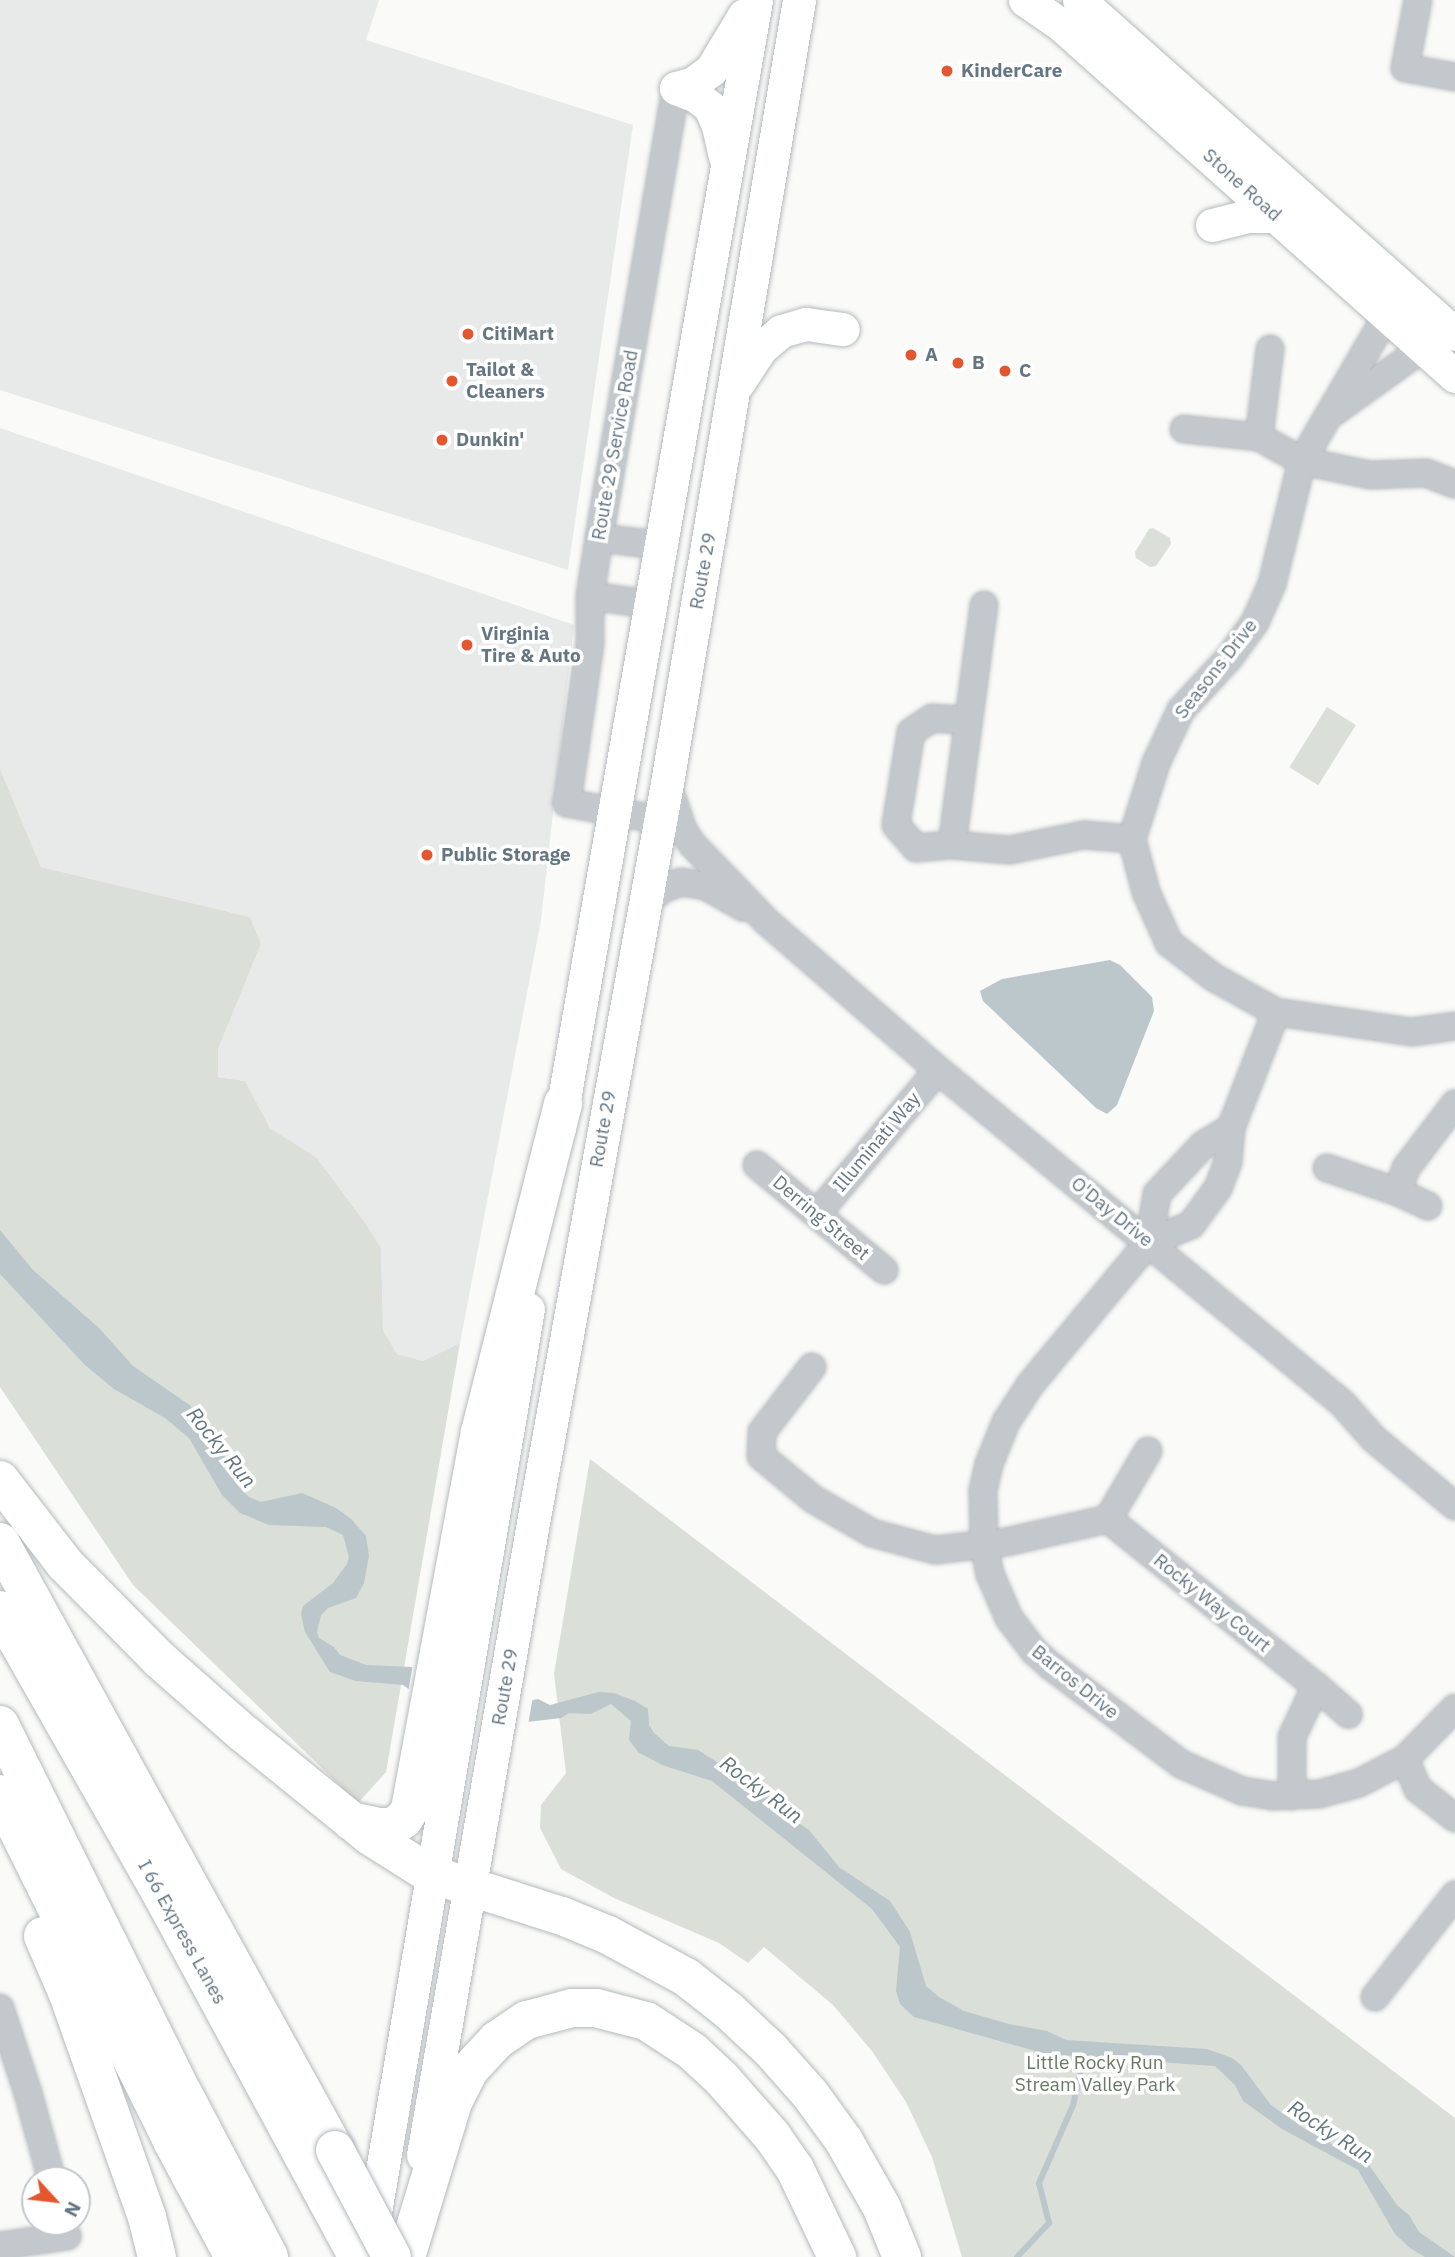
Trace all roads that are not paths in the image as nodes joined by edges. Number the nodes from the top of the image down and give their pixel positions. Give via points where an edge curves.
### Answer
1 (754, 0) edge
2 (799, 0) edge
3 (1025, 0) edge
4 (1079, 0) edge
5 (1418, 0) edge
6 (1455, 77) edge
7 (676, 88) junction
8 (727, 166) junction
9 (1277, 216) junction
10 (1212, 225) dead end
11 (1387, 315) junction
12 (843, 329) dead end
13 (1455, 334) edge
14 (1423, 348) junction
15 (1270, 349) dead end
16 (1455, 376) edge
17 (733, 391) junction
18 (1324, 419) junction
19 (1184, 429) dead end
20 (1259, 437) junction
21 (1303, 461) junction
22 (1455, 484) edge
23 (598, 538) junction
24 (659, 545) junction
25 (590, 596) junction
26 (649, 604) junction
27 (984, 605) dead end
28 (967, 720) junction
29 (667, 783) junction
30 (614, 812) junction
31 (660, 820) junction
32 (1132, 839) junction
33 (952, 845) junction
34 (642, 915) junction
35 (766, 921) junction
36 (1276, 1012) junction
37 (1455, 1026) edge
38 (938, 1070) junction
39 (563, 1103) joint
40 (1455, 1104) edge
41 (1231, 1128) junction
42 (758, 1165) dead end
43 (1327, 1168) dead end
44 (1398, 1192) junction
45 (1427, 1206) dead end
46 (817, 1214) junction
47 (1149, 1242) junction
48 (884, 1270) dead end
49 (812, 1367) dead end
50 (1148, 1451) dead end
51 (0, 1480) edge
52 (1455, 1506) edge
53 (1108, 1519) junction
54 (0, 1542) edge
55 (984, 1544) junction
56 (0, 1610) edge
57 (1316, 1686) junction
58 (1455, 1708) edge
59 (1348, 1714) dead end
60 (0, 1725) edge
61 (438, 1741) junction
62 (1405, 1759) junction
63 (1292, 1796) junction
64 (4, 1802) edge
65 (1455, 1818) edge
66 (351, 1821) junction
67 (430, 1874) junction
68 (470, 1888) junction
69 (1455, 1895) edge
70 (1375, 1997) dead end
71 (0, 2008) edge
72 (48, 2166) edge
73 (67, 2238) edge
74 (0, 2246) edge
75 (158, 2257) edge
76 (234, 2257) edge
77 (269, 2257) edge
78 (358, 2257) edge
79 (367, 2257) edge
80 (392, 2257) edge
81 (405, 2257) edge
82 (837, 2257) edge
83 (902, 2257) edge

1 - 7 main road via 711,70
1 - 8 main road
2 - 17 main road, Route 29
3 - 9 main road, Stone Road via 1060,24
4 - 13 main road, Stone Road
5 - 6 street via 1405,68
7 - 8 main road via 710,107
7 - 23 street, Route 29 Service Road
8 - 24 main road
9 - 10 main road via 1249,216
9 - 11 main road, Stone Road
11 - 14 main road, Stone Road
11 - 18 street, Seasons Drive
12 - 17 main road via 806,324 781,331 761,348
14 - 16 main road, Stone Road
14 - 18 street, Seasons Drive
15 - 20 street
17 - 29 main road, Route 29
18 - 21 street, Seasons Drive
19 - 20 street
20 - 21 street
21 - 22 street via 1370,475 1426,473
21 - 32 street, Seasons Drive via 1272,584 1255,622 1181,710 1156,763
23 - 24 street
23 - 25 street, Route 29 Service Road
24 - 26 main road
25 - 26 street
25 - 30 street, Route 29 Service Road via 590,643 566,803
26 - 30 main road
27 - 28 street
28 - 33 street
28 - 33 street via 932,718 911,732 896,825 916,848
29 - 31 main road, Route 29
29 - 35 street, O'Day Drive via 692,844
30 - 31 street
30 - 39 main road
31 - 34 main road, Route 29
32 - 33 street via 1084,835 1010,850
32 - 36 street via 1146,892 1169,943 1213,977
34 - 35 street, O'Day Drive via 647,902 681,882 706,886
34 - 68 main road, Route 29
35 - 38 street, O'Day Drive
36 - 37 street via 1412,1032
36 - 41 street
38 - 46 street, Illuminati Way
38 - 47 street, O'Day Drive
39 - 61 highway via 480,1432 461,1614
40 - 44 street via 1406,1168
41 - 47 street via 1203,1145 1157,1194
41 - 47 street via 1228,1162 1218,1188 1191,1225
42 - 46 street, Derring Street
43 - 44 street
44 - 45 street
46 - 48 street, Derring Street
47 - 52 street, O'Day Drive via 1342,1403 1374,1439
47 - 55 street, Barros Drive via 1030,1385 1006,1422 983,1491
49 - 55 street via 762,1432 761,1456 813,1499 872,1533 935,1550
50 - 53 street
51 - 66 highway via 65,1564 119,1621 243,1734
53 - 55 street
53 - 57 street, Rocky Way Court
54 - 80 highway, bridge via 237,1967
55 - 63 street, Barros Drive via 990,1574 1009,1618 1051,1666 1195,1773 1242,1791
56 - 78 highway, I 66 Express Lanes via 163,1897
57 - 59 street, Rocky Way Court
57 - 63 street via 1292,1737
58 - 62 street, Barros Drive
60 - 77 highway
61 - 66 highway via 404,1819 386,1827
61 - 67 main road
62 - 63 street, Barros Drive via 1359,1783
62 - 65 street via 1418,1789
64 - 75 highway via 18,1880 68,1994
64 - 76 highway
66 - 67 highway
67 - 68 highway
67 - 79 main road
68 - 81 main road, Route 29
68 - 83 highway via 616,1938 687,1978 728,2010 786,2067 844,2141 882,2208
69 - 70 street
71 - 72 street
73 - 74 street
81 - 82 highway via 453,2102 470,2069 512,2028 545,2013 572,2008 623,2012 646,2021 692,2051 722,2079 795,2169

